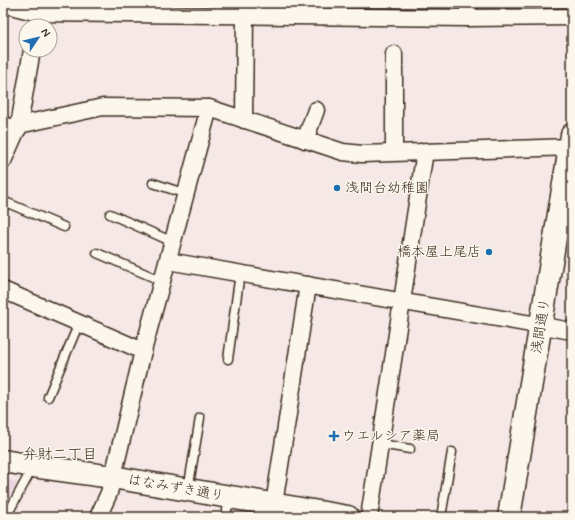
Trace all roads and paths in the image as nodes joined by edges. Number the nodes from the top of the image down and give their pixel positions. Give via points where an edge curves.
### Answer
1 (3, 4) edge
2 (158, 9) edge
3 (468, 11) edge
4 (237, 12) edge
5 (38, 14) edge
6 (572, 18) edge
7 (394, 54) dead end
8 (31, 58) edge
9 (209, 108) junction
10 (316, 110) dead end
11 (244, 120) junction
12 (3, 125) edge
13 (19, 127) junction
14 (305, 140) junction
15 (571, 143) edge
16 (425, 151) junction
17 (394, 152) junction
18 (3, 161) edge
19 (153, 183) dead end
20 (186, 194) junction
21 (3, 201) edge
22 (110, 214) dead end
23 (64, 227) dead end
24 (173, 242) junction
25 (97, 253) dead end
26 (168, 261) junction
27 (240, 273) junction
28 (162, 281) junction
29 (308, 285) junction
30 (3, 290) edge
31 (401, 301) junction
32 (79, 323) junction
33 (541, 326) junction
34 (572, 331) edge
35 (144, 351) junction
36 (228, 359) dead end
37 (48, 397) dead end
38 (200, 418) dead end
39 (380, 444) junction
40 (410, 449) dead end
41 (452, 452) dead end
42 (3, 461) edge
43 (33, 466) junction
44 (112, 477) junction
45 (188, 490) junction
46 (274, 504) junction
47 (228, 507) edge
48 (6, 517) edge
49 (98, 517) edge
50 (348, 517) edge
51 (369, 517) edge
52 (441, 517) edge
53 (509, 517) edge

1 - 5 street
2 - 4 street
2 - 5 street
3 - 4 street
3 - 6 street
4 - 11 street
7 - 17 street
8 - 13 street
9 - 11 street
9 - 13 street via 103,107
9 - 20 street
10 - 14 street
11 - 14 street
12 - 13 street
13 - 18 street
14 - 17 street via 343,152
15 - 16 street
15 - 33 street, 浅間通り
16 - 17 street
16 - 31 street
19 - 20 lane
20 - 24 street
21 - 23 lane
22 - 24 lane
24 - 26 street
25 - 28 lane
26 - 27 street
26 - 28 street
27 - 29 street
27 - 36 lane
28 - 35 street
29 - 31 street
29 - 46 street
30 - 32 street
31 - 33 street
31 - 39 street
32 - 35 street
32 - 37 lane
33 - 34 street
33 - 53 street, 浅間通り
35 - 44 street
38 - 45 lane
39 - 40 lane
39 - 51 street
41 - 52 lane
42 - 43 street, はなみずき通り
43 - 44 street, はなみずき通り
43 - 48 lane
44 - 45 street, はなみずき通り
44 - 49 street via 109,493
45 - 47 street, はなみずき通り
46 - 47 street, はなみずき通り
46 - 50 street, はなみずき通り

